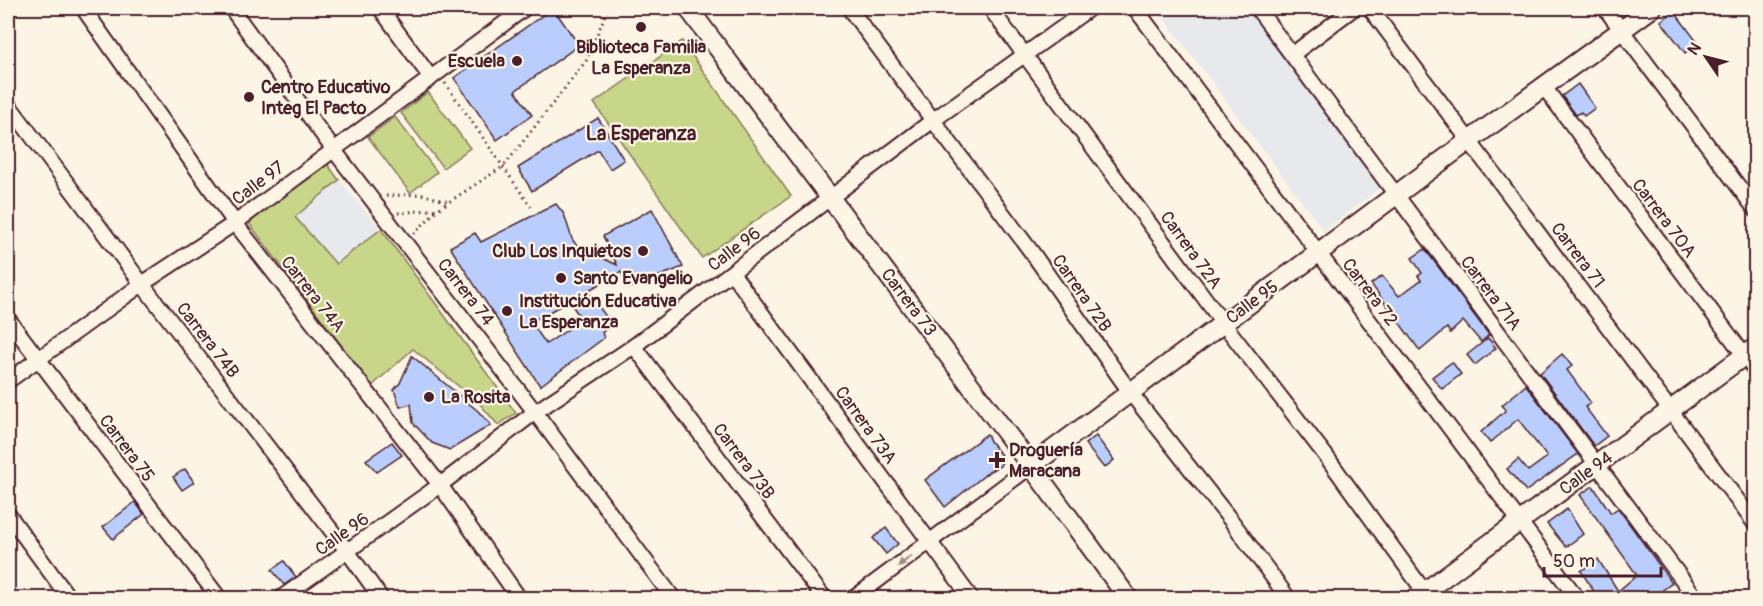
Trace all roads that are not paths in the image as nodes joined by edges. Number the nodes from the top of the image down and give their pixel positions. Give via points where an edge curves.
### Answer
1 (83, 8) edge
2 (231, 8) edge
3 (380, 8) edge
4 (525, 8) edge
5 (688, 8) edge
6 (849, 8) edge
7 (990, 8) edge
8 (1090, 8) edge
9 (1135, 8) edge
10 (1257, 8) edge
11 (1354, 8) edge
12 (1370, 8) edge
13 (1605, 8) edge
14 (1652, 8) edge
15 (1621, 29) junction
16 (1293, 54) junction
17 (1025, 55) junction
18 (434, 75) junction
19 (1544, 87) junction
20 (8, 104) edge
21 (932, 121) junction
22 (1470, 140) junction
23 (333, 149) junction
24 (1395, 195) junction
25 (831, 198) junction
26 (1755, 210) edge
27 (235, 223) junction
28 (1318, 252) junction
29 (732, 273) junction
30 (142, 284) junction
31 (8, 319) edge
32 (1223, 323) junction
33 (634, 346) junction
34 (1750, 352) edge
35 (37, 360) junction
36 (1755, 371) edge
37 (8, 381) edge
38 (1130, 392) junction
39 (1671, 410) junction
40 (536, 412) junction
41 (1597, 465) junction
42 (1031, 466) junction
43 (440, 486) junction
44 (8, 514) edge
45 (1518, 522) junction
46 (1755, 525) edge
47 (930, 543) junction
48 (348, 552) junction
49 (1423, 596) edge
50 (69, 598) edge
51 (219, 598) edge
52 (281, 598) edge
53 (381, 598) edge
54 (519, 598) edge
55 (673, 598) edge
56 (824, 598) edge
57 (854, 598) edge
58 (971, 598) edge
59 (1128, 598) edge
60 (1288, 598) edge
61 (1577, 598) edge
62 (1696, 598) edge

1 - 27 street, Carrera 74A
2 - 23 street, Carrera 74
3 - 18 street
4 - 18 street, Calle 97
5 - 25 street, Carrera 73
6 - 21 street, Carrera 72B
7 - 17 street, Carrera 72A
8 - 17 street, Calle 96
9 - 28 street, Carrera 72
10 - 16 street, Carrera 71A
11 - 16 street
12 - 22 street, Carrera 71
13 - 15 street
14 - 15 street, Calle 95
15 - 19 street, Calle 95
15 - 26 street
16 - 24 street, Carrera 71A
17 - 21 street, Calle 96
17 - 32 street, Carrera 72A
18 - 23 street, Calle 97
19 - 22 street, Calle 95
19 - 34 street, Carrera 70A
20 - 30 street, Carrera 74B
21 - 25 street, Calle 96
21 - 38 street, Carrera 72B via 1033,254
22 - 24 street, Calle 95
22 - 39 street, Carrera 71
23 - 27 street, Calle 97
23 - 40 street, Carrera 74
24 - 28 street, Calle 95
24 - 41 street, Carrera 71A
25 - 29 street, Calle 96
25 - 42 street, Carrera 73
27 - 30 street, Calle 97
27 - 43 street, Carrera 74A
28 - 32 street, Calle 95
28 - 45 street, Carrera 72
29 - 33 street, Calle 96
29 - 47 street, Carrera 73A
30 - 35 street, Calle 97
30 - 48 street, Carrera 74B
31 - 35 street, Carrera 75
32 - 38 street, Calle 95
32 - 49 street, Carrera 72A via 1326,456
33 - 40 street, Calle 96
33 - 56 street, Carrera 73B
34 - 36 street, Carrera 70A
34 - 39 street, Calle 94
35 - 37 street, Calle 97
35 - 51 street, Carrera 75
38 - 42 street, Calle 95
38 - 60 street, Carrera 72B
39 - 41 street, Calle 94
39 - 46 street, Carrera 71
40 - 43 street, Calle 96
40 - 55 street, Carrera 74
41 - 45 street, Calle 94
41 - 62 street, Carrera 71A
42 - 47 street, Calle 95
42 - 59 street, Carrera 73
43 - 48 street, Calle 96
43 - 54 street, Carrera 74A
44 - 50 street
45 - 49 street, Calle 94
45 - 61 street, Carrera 72
47 -> 57 street, Calle 95
47 - 58 street, Carrera 73A
48 - 52 street, Calle 96
48 - 53 street, Carrera 74B

